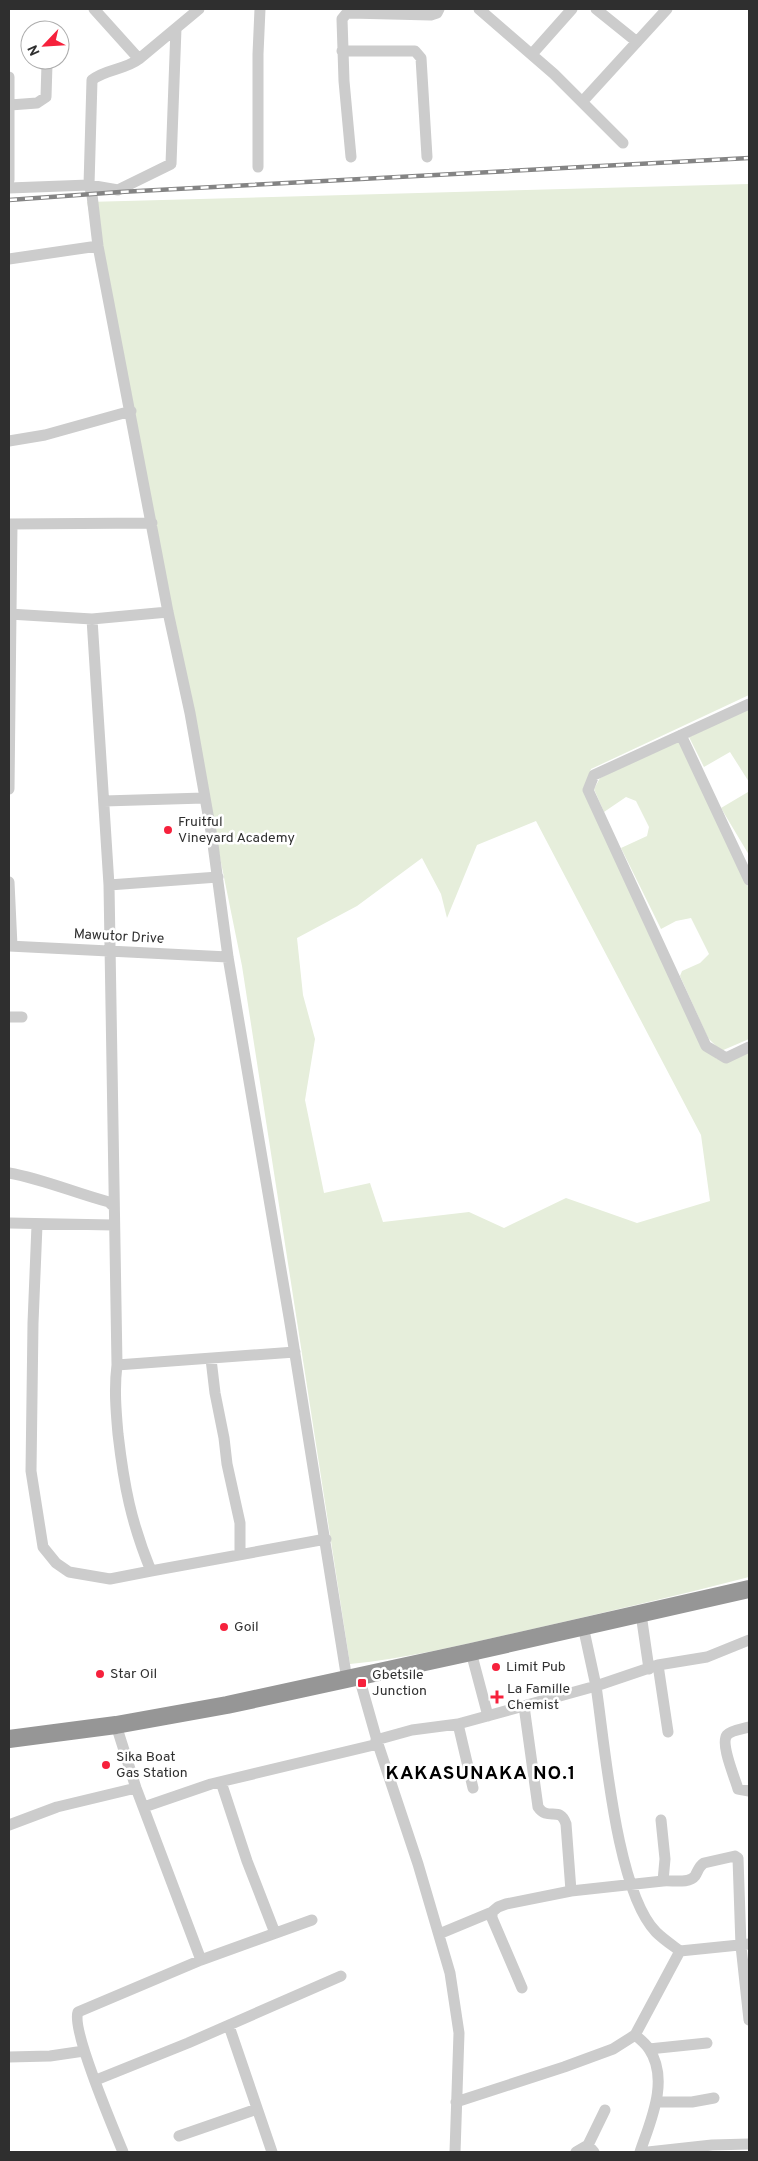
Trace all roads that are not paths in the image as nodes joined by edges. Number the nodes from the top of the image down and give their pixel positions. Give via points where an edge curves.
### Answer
1 (94, 9) edge
2 (199, 9) edge
3 (260, 9) edge
4 (439, 9) edge
5 (479, 9) edge
6 (572, 9) edge
7 (596, 9) edge
8 (667, 9) edge
9 (176, 28) junction
10 (637, 42) junction
11 (342, 51) junction
12 (532, 54) junction
13 (139, 59) junction
14 (47, 70) edge
15 (9, 77) edge
16 (582, 102) junction
17 (10, 105) edge
18 (623, 143) dead end
19 (351, 157) dead end
20 (427, 157) dead end
21 (258, 167) dead end
22 (9, 180) edge
23 (89, 185) junction
24 (9, 188) edge
25 (98, 246) junction
26 (9, 259) edge
27 (131, 411) junction
28 (9, 441) edge
29 (152, 523) junction
30 (10, 524) edge
31 (168, 612) junction
32 (10, 614) edge
33 (92, 619) junction
34 (749, 704) edge
35 (681, 735) junction
36 (9, 789) edge
37 (204, 798) junction
38 (104, 801) junction
39 (218, 877) junction
40 (749, 880) edge
41 (9, 882) edge
42 (109, 885) junction
43 (10, 946) edge
44 (110, 952) junction
45 (228, 957) junction
46 (9, 1016) edge
47 (22, 1017) dead end
48 (749, 1047) edge
49 (9, 1173) edge
50 (112, 1205) junction
51 (9, 1223) edge
52 (37, 1225) junction
53 (113, 1225) junction
54 (295, 1352) junction
55 (211, 1359) junction
56 (117, 1365) junction
57 (326, 1539) junction
58 (240, 1554) junction
59 (151, 1571) junction
60 (749, 1589) edge
61 (641, 1614) junction
62 (583, 1626) junction
63 (749, 1640) edge
64 (471, 1652) junction
65 (654, 1667) junction
66 (353, 1678) junction
67 (596, 1686) junction
68 (524, 1706) junction
69 (488, 1716) junction
70 (458, 1724) junction
71 (116, 1725) junction
72 (749, 1727) edge
73 (668, 1732) dead end
74 (9, 1739) edge
75 (377, 1742) junction
76 (221, 1782) junction
77 (136, 1788) junction
78 (473, 1788) dead end
79 (749, 1791) edge
80 (144, 1807) junction
81 (662, 1820) dead end
82 (9, 1825) edge
83 (663, 1880) junction
84 (629, 1884) junction
85 (571, 1891) junction
86 (492, 1912) junction
87 (312, 1920) dead end
88 (276, 1933) junction
89 (439, 1934) junction
90 (745, 1945) edge
91 (680, 1951) junction
92 (202, 1960) junction
93 (341, 1976) dead end
94 (522, 1988) dead end
95 (749, 2020) edge
96 (229, 2026) junction
97 (635, 2035) junction
98 (706, 2042) dead end
99 (649, 2049) junction
100 (84, 2051) junction
101 (9, 2057) edge
102 (96, 2080) junction
103 (714, 2098) dead end
104 (456, 2102) junction
105 (656, 2102) junction
106 (257, 2109) junction
107 (605, 2110) dead end
108 (179, 2136) dead end
109 (749, 2144) edge
110 (591, 2149) edge
111 (123, 2152) edge
112 (272, 2152) edge
113 (455, 2152) edge
114 (576, 2152) edge
115 (640, 2152) edge
116 (648, 2152) edge

1 - 13 street
2 - 9 street
3 - 21 street
4 - 11 street via 431,15 346,14 342,19
5 - 12 street
6 - 12 street
7 - 10 street
8 - 10 street
9 - 13 street
9 - 23 street via 171,164 118,190
10 - 16 street
11 - 19 street
11 - 20 street via 419,53
12 - 16 street
13 - 23 street via 92,80
14 - 17 street via 46,98 36,104
15 - 17 street
16 - 18 street
17 - 22 street
23 - 24 street
23 - 25 street
25 - 26 street
25 - 27 street
27 - 28 street via 45,435
27 - 29 street
29 - 30 street
29 - 31 street
30 - 32 street
31 - 33 street
31 - 37 street
32 - 33 street
32 - 36 street
33 - 38 street
34 - 35 street
35 - 40 street
35 - 48 street via 594,775 588,790 706,1046 726,1058
37 - 38 street
37 - 39 street
38 - 42 street
39 - 42 street
39 - 45 street
41 - 43 street
42 - 44 street
43 - 44 street, Mawutor Drive
44 - 45 street, Mawutor Drive
44 - 50 street
45 - 54 street
46 - 47 street
49 - 50 street via 31,1177
50 - 53 street
51 - 52 street
52 - 53 street
52 - 59 street via 31,1472 43,1547 56,1563 69,1572 110,1579
53 - 56 street
54 - 55 street
54 - 57 street
55 - 56 street
55 - 58 street via 227,1464 240,1523
56 - 59 street via 116,1408 122,1473 136,1534
57 - 58 street
57 - 66 street
58 - 59 street
60 - 61 highway
61 - 62 highway
61 - 65 street
62 - 64 highway
62 - 67 street
63 - 65 street via 707,1657
64 - 66 highway
64 - 69 street
65 - 67 street
65 - 73 street
66 - 71 highway
66 - 75 street
67 - 68 street
67 - 84 street
68 - 69 street
68 - 85 street via 538,1807 548,1815 563,1816 566,1824
69 - 70 street
70 - 75 street via 412,1730
70 - 78 street
71 - 74 highway
71 - 77 street
72 - 79 street via 730,1732 724,1744 738,1789
75 - 76 street
75 - 89 street
76 - 80 street
76 - 88 street via 247,1861
77 - 80 street
77 - 82 street via 57,1807
80 - 92 street
81 - 83 street
83 - 84 street
83 - 90 street via 689,1880 704,1863 734,1856 738,1858
84 - 85 street
84 - 91 street via 656,1932
85 - 86 street via 506,1904
86 - 89 street
86 - 94 street
87 - 88 street
88 - 92 street
89 - 104 street via 450,1973 459,2033
90 - 91 street
90 - 95 street
91 - 97 street
92 - 100 street via 78,2012 76,2022
93 - 96 street
96 - 102 street
96 - 106 street
97 - 99 street
97 - 104 street via 605,2052
98 - 99 street
99 - 105 street via 658,2077
100 - 101 street
100 - 102 street
102 - 111 street
103 - 105 street
104 - 113 street
105 - 115 street
106 - 108 street
106 - 112 street
107 - 110 street
109 - 116 street
110 - 114 street

